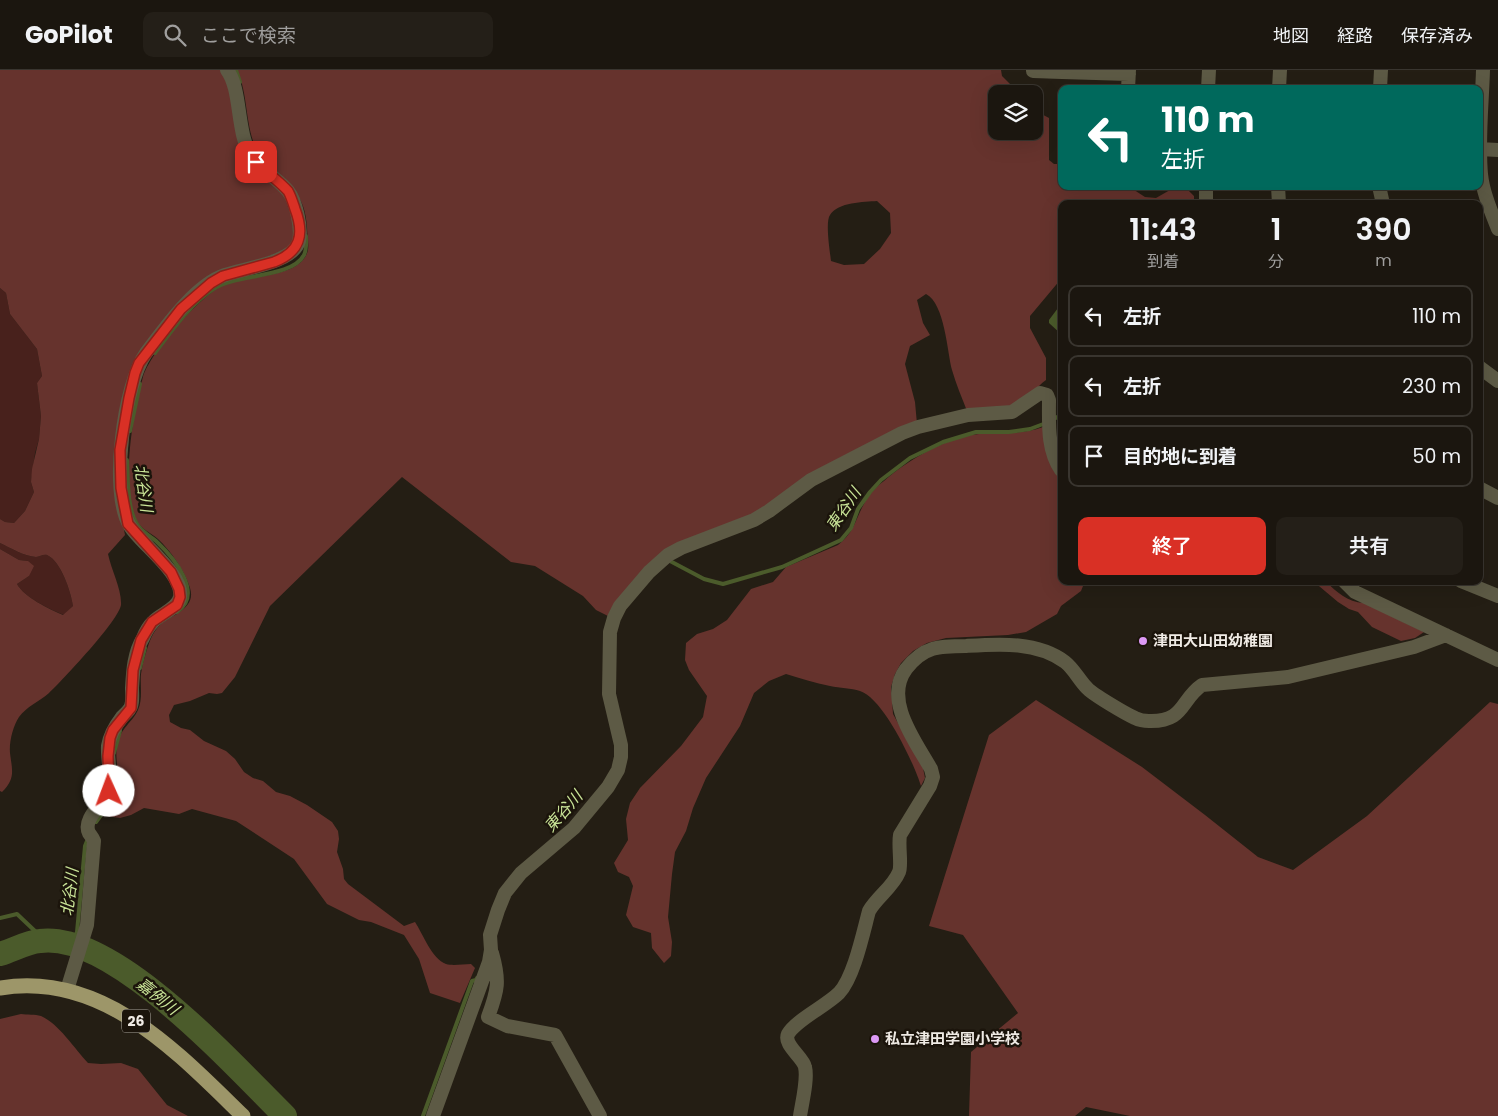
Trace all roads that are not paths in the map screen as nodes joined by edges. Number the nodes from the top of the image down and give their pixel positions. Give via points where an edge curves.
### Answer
1 (227, 70) edge
2 (1209, 70) edge
3 (1280, 70) edge
4 (1381, 70) edge
5 (1483, 70) edge
6 (1032, 71) edge
7 (1062, 71) edge
8 (1129, 72) edge
9 (1128, 85) edge
10 (1208, 85) edge
11 (1279, 85) edge
12 (1380, 85) edge
13 (1482, 85) edge
14 (1483, 149) edge
15 (1498, 150) edge
16 (1483, 184) edge
17 (1498, 229) edge
18 (1483, 370) edge
19 (1498, 381) edge
20 (1058, 466) edge
21 (1483, 490) edge
22 (1498, 498) edge
23 (1348, 585) edge
24 (1471, 585) edge
25 (1498, 596) edge
26 (1446, 635) junction
27 (1498, 660) edge
28 (491, 950) junction
29 (0, 988) edge
30 (68, 990) junction
31 (243, 1116) edge
32 (433, 1116) edge
33 (600, 1116) edge
34 (800, 1116) edge

1 - 30 street via 250,153 288,192 298,216 299,242 282,258 223,276 211,283 168,324 135,373 120,450 121,488 128,524 171,572 180,597 177,605 152,622 141,640 133,670 131,708 110,738 109,791 88,825 88,833 94,841 85,934
2 - 10 street
3 - 11 street
4 - 12 street
5 - 13 street
6 - 7 street
7 - 8 street
8 - 9 street
14 - 15 street
16 - 17 street
18 - 19 street
20 - 28 street via 1049,433 1049,400 1047,394 1040,393 1012,412 968,415 918,427 811,480 754,520 681,548 648,572 620,606 610,632 609,694 620,745 618,770 574,828 521,873 505,893 490,935
21 - 22 street
23 - 26 street via 1355,592
24 - 25 street
26 - 27 street
26 - 34 street via 1414,647 1288,677 1202,685 1178,714 1165,720 1148,721 1136,718 1087,688 1064,662 1042,650 1009,644 938,646 915,658 900,680 899,705 901,716 933,776 900,836 900,871 869,911 848,982 788,1035 791,1047 805,1065
28 - 32 street
28 - 33 street via 498,983 488,1017 507,1026 555,1035
29 - 30 main road, 26 via 37,986
30 - 31 main road, 26 via 100,1001 141,1024 167,1044

